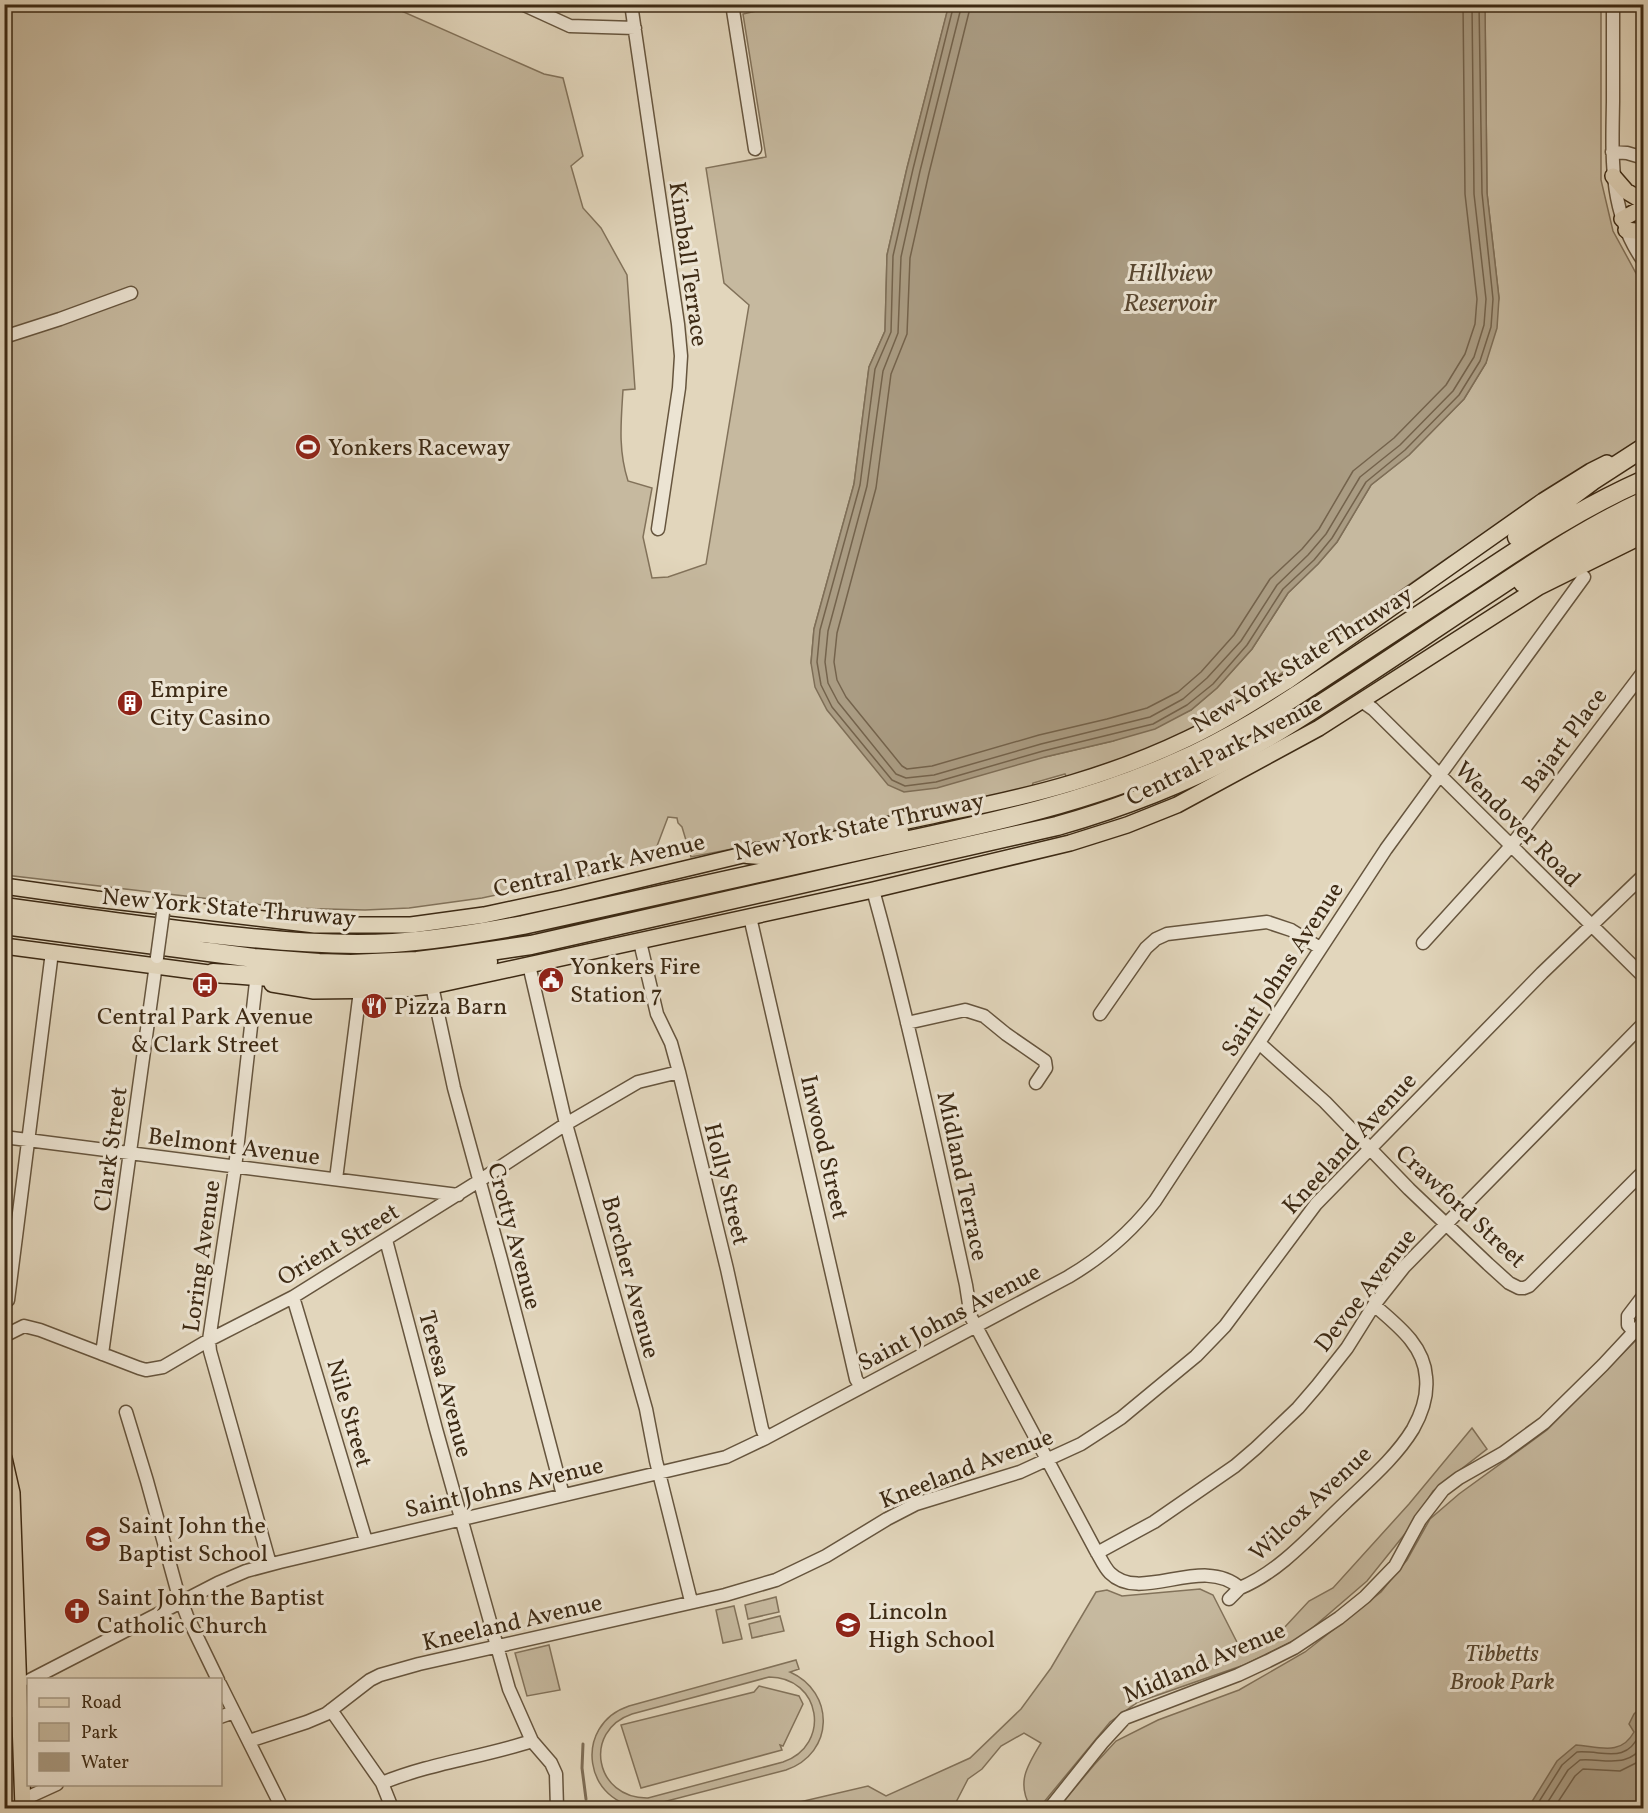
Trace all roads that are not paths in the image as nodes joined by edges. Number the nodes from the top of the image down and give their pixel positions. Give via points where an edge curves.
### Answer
1 (522, 4) edge
2 (631, 4) edge
3 (732, 4) edge
4 (1613, 4) edge
5 (635, 28) junction
6 (755, 148) dead end
7 (1612, 152) junction
8 (1644, 158) edge
9 (1613, 176) junction
10 (1644, 202) edge
11 (1644, 207) edge
12 (1624, 224) junction
13 (1644, 232) edge
14 (1644, 262) edge
15 (131, 293) dead end
16 (4, 337) edge
17 (1644, 448) edge
18 (1644, 480) edge
19 (1644, 501) edge
20 (1644, 519) edge
21 (658, 529) dead end
22 (1644, 535) edge
23 (1584, 577) dead end
24 (1388, 635) junction
25 (1406, 647) junction
26 (1644, 671) edge
27 (1363, 702) junction
28 (1438, 775) junction
29 (939, 833) junction
30 (1511, 846) junction
31 (747, 854) junction
32 (1644, 875) edge
33 (4, 886) edge
34 (873, 890) junction
35 (4, 907) edge
36 (164, 910) junction
37 (750, 916) junction
38 (4, 925) edge
39 (1591, 925) junction
40 (640, 942) junction
41 (1423, 943) dead end
42 (531, 945) junction
43 (4, 946) edge
44 (1320, 948) junction
45 (52, 952) junction
46 (157, 961) junction
47 (529, 965) junction
48 (213, 973) junction
49 (1644, 977) edge
50 (256, 982) junction
51 (432, 986) junction
52 (360, 991) junction
53 (1100, 1014) dead end
54 (907, 1023) junction
55 (1644, 1023) edge
56 (1259, 1043) junction
57 (679, 1072) junction
58 (1036, 1083) dead end
59 (566, 1124) junction
60 (4, 1137) edge
61 (28, 1140) junction
62 (1370, 1148) junction
63 (131, 1154) junction
64 (235, 1168) junction
65 (1644, 1171) edge
66 (336, 1179) junction
67 (479, 1181) junction
68 (458, 1195) junction
69 (1446, 1224) junction
70 (386, 1240) junction
71 (1644, 1295) edge
72 (293, 1297) junction
73 (8, 1300) dead end
74 (1374, 1305) junction
75 (1644, 1321) edge
76 (976, 1326) junction
77 (1633, 1331) junction
78 (4, 1336) edge
79 (209, 1340) junction
80 (102, 1354) junction
81 (861, 1387) junction
82 (126, 1412) dead end
83 (766, 1438) junction
84 (4, 1458) edge
85 (1048, 1461) junction
86 (659, 1473) junction
87 (562, 1495) junction
88 (462, 1519) junction
89 (366, 1541) junction
90 (1097, 1553) junction
91 (270, 1564) junction
92 (1240, 1588) junction
93 (1229, 1599) dead end
94 (691, 1601) junction
95 (182, 1602) junction
96 (10, 1609) edge
97 (497, 1647) junction
98 (34, 1678) edge
99 (217, 1678) edge
100 (26, 1682) edge
101 (222, 1688) edge
102 (331, 1710) junction
103 (12, 1711) edge
104 (234, 1712) junction
105 (222, 1716) edge
106 (249, 1740) junction
107 (532, 1741) junction
108 (382, 1783) junction
109 (55, 1786) edge
110 (23, 1804) edge
111 (282, 1809) edge
112 (392, 1809) edge
113 (557, 1809) edge
114 (1050, 1809) edge

1 - 5 street via 570,26
2 - 5 street, Kimball Terrace
3 - 6 street
4 - 7 street
5 - 21 street, Kimball Terrace via 681,356 680,388
7 - 8 street
7 - 9 street
9 - 10 main road via 1626,191
9 - 12 street
11 - 12 main road
12 - 13 main road
12 - 14 street
15 - 16 street
17 - 24 highway via 1477,565
17 - 31 main road, Central Park Avenue via 1591,471 1544,501 1245,708 1141,760 1018,799 835,832
18 - 24 highway, New York State Thruway via 1564,521
19 - 25 highway, New York State Thruway via 1572,539
20 - 25 highway
22 - 27 main road, Central Park Avenue via 1539,588
23 - 28 street, Saint Johns Avenue
24 - 29 highway, New York State Thruway via 1265,716 1178,762 1086,797
25 - 42 highway, New York State Thruway via 1240,753 1181,782 1089,817
26 - 30 street, Bajart Place
27 - 28 street, Wendover Road
27 - 34 main road, Central Park Avenue via 1177,805 1127,825 1070,843
28 - 30 street, Wendover Road
28 - 44 street, Saint Johns Avenue
29 - 31 highway via 912,829 761,855
29 - 35 highway, New York State Thruway via 491,931 393,943 261,939
30 - 39 street, Wendover Road
30 - 41 street, Bajart Place
31 - 36 main road, Central Park Avenue via 507,910 411,925 315,925
32 - 39 street, Kneeland Avenue
33 - 36 main road, Central Park Avenue
34 - 37 main road, Central Park Avenue
34 - 54 street, Midland Terrace
36 - 46 street, Clark Street, bridge
37 - 40 main road, Central Park Avenue
37 - 81 street, Inwood Street via 856,1379
38 - 42 highway, New York State Thruway via 319,963 417,961
39 - 49 street, Wendover Road
39 - 62 street, Kneeland Avenue
40 - 47 main road, Central Park Avenue
40 - 57 street, Holly Street via 657,1014
42 - 48 highway via 503,959 395,979
43 - 45 main road, Central Park Avenue
44 - 53 street via 1291,930 1267,922 1167,934 1146,948
44 - 56 street, Saint Johns Avenue
45 - 46 main road, Central Park Avenue
45 - 61 street
46 - 48 main road, Central Park Avenue
46 - 63 street, Clark Street
47 - 51 main road, Central Park Avenue
47 - 59 street, Borcher Avenue
48 - 50 main road, Central Park Avenue
50 - 52 main road, Central Park Avenue via 314,991
50 - 64 street, Loring Avenue
51 - 52 main road, Central Park Avenue
51 - 67 street, Crotty Avenue
52 - 66 street
54 - 58 street via 965,1010 984,1016 1045,1061 1046,1068
54 - 76 street, Midland Terrace via 970,1317
55 - 69 street, Devoe Avenue
56 - 62 street, Crawford Street
56 - 76 street, Saint Johns Avenue via 1162,1192 1135,1226 1081,1270
57 - 59 street, Orient Street via 638,1082
57 - 83 street, Holly Street
59 - 67 street, Orient Street
59 - 86 street, Borcher Avenue via 646,1409
60 - 61 street, Belmont Avenue
61 - 63 street, Belmont Avenue
61 - 73 street
62 - 69 street, Crawford Street
62 - 85 street, Kneeland Avenue via 1316,1204 1225,1326 1196,1356 1121,1418
63 - 64 street, Belmont Avenue
63 - 80 street, Clark Street
64 - 66 street, Belmont Avenue
64 - 79 street, Loring Avenue
65 - 69 street, Crawford Street via 1524,1288 1509,1283
66 - 68 street, Belmont Avenue
67 - 68 street, Orient Street
67 - 87 street, Crotty Avenue
68 - 70 street, Orient Street
69 - 74 street, Devoe Avenue
70 - 72 street, Orient Street
70 - 88 street, Teresa Avenue
71 - 77 street via 1628,1316
72 - 79 street, Orient Street
72 - 89 street, Nile Street
74 - 90 street, Devoe Avenue via 1317,1386 1256,1448 1154,1522
74 - 92 street, Wilcox Avenue via 1402,1329 1420,1352 1426,1377 1422,1410 1413,1429 1370,1478 1273,1569
75 - 77 street, Midland Avenue
76 - 81 street, Saint Johns Avenue
76 - 85 street, Midland Terrace
77 - 114 street, Midland Avenue via 1544,1423 1443,1490 1420,1520 1395,1566 1365,1597 1294,1648 1238,1675 1125,1718
78 - 80 street, Orient Street via 24,1326
79 - 80 street, Orient Street via 163,1367 146,1370
79 - 91 street, Loring Avenue
81 - 83 street, Saint Johns Avenue
82 - 95 street
83 - 86 street, Saint Johns Avenue via 726,1457
84 - 96 main road via 12,1493
85 - 90 street, Midland Terrace
85 - 94 street, Kneeland Avenue via 916,1504 776,1580
86 - 87 street, Saint Johns Avenue
86 - 94 street, Borcher Avenue
87 - 88 street, Saint Johns Avenue
88 - 89 street, Saint Johns Avenue
88 - 97 street, Teresa Avenue
89 - 91 street, Saint Johns Avenue
90 - 92 street, Wilcox Avenue via 1110,1573 1130,1583 1214,1576 1232,1581
91 - 95 street, Saint Johns Avenue via 230,1577
92 - 93 street
94 - 97 street, Kneeland Avenue
95 - 98 street, Saint Johns Avenue
95 - 99 street
96 - 100 main road
97 - 102 street, Kneeland Avenue via 380,1675
97 - 107 street, Teresa Avenue via 509,1689
100 - 103 main road
101 - 104 street
102 - 106 street, Kneeland Avenue via 307,1722
102 - 108 street
103 - 110 main road
104 - 105 street
104 - 106 street
106 - 111 street
107 - 108 street via 416,1770
107 - 113 street, Teresa Avenue via 556,1774
108 - 112 street
109 - 110 street

